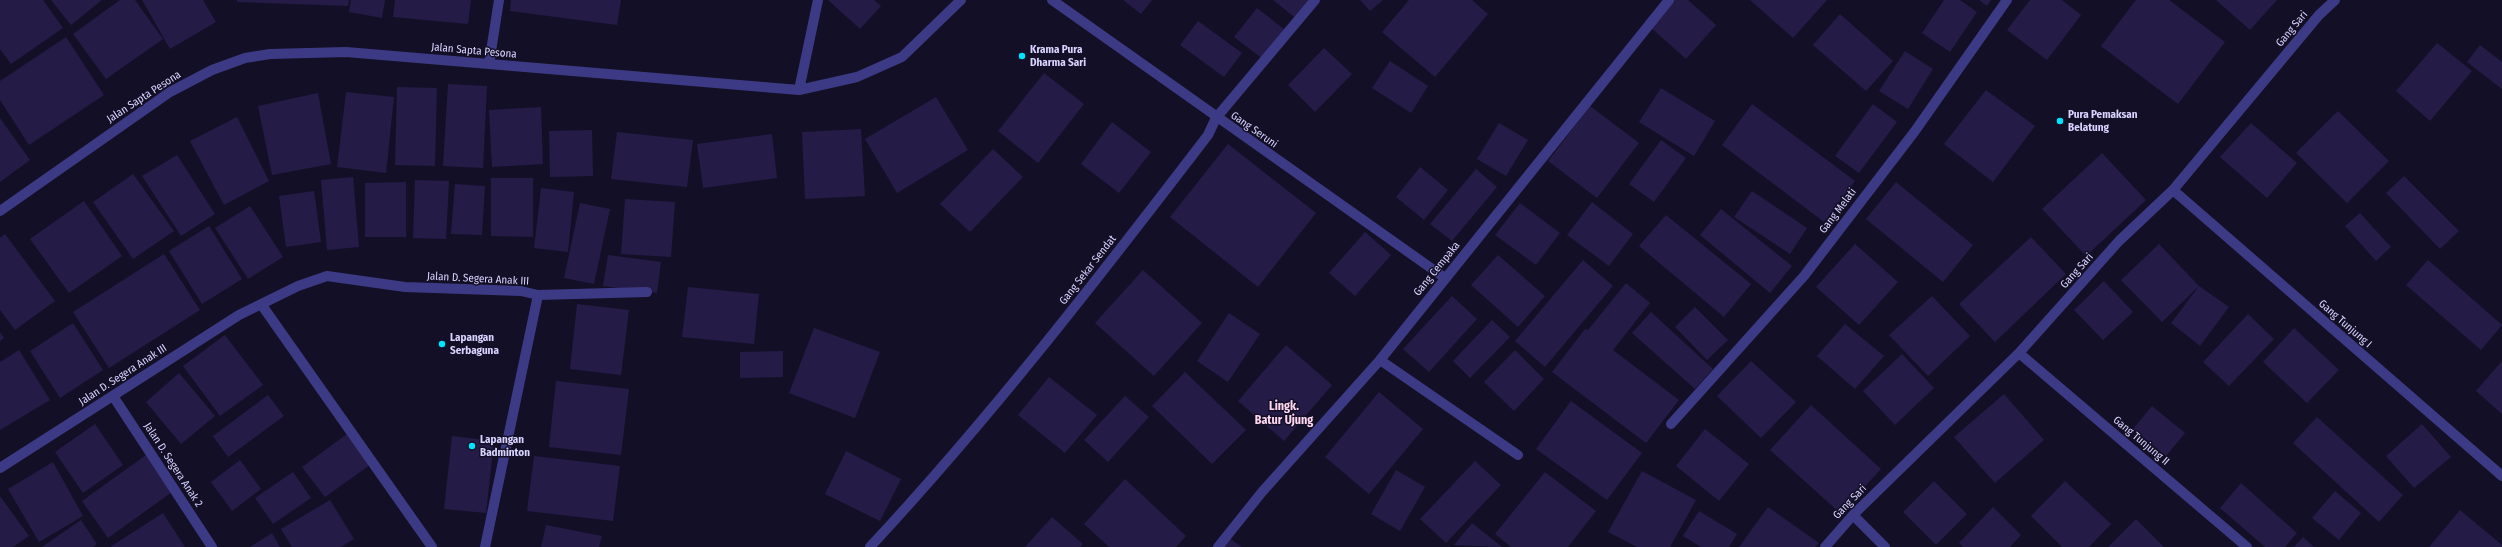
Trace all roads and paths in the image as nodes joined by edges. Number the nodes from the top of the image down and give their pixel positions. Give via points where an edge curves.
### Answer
1 (499, 0) edge
2 (818, 0) edge
3 (961, 0) edge
4 (1052, 0) edge
5 (1315, 0) edge
6 (1669, 0) edge
7 (2007, 0) edge
8 (2335, 0) edge
9 (489, 64) junction
10 (799, 90) junction
11 (1216, 118) junction
12 (2173, 190) junction
13 (0, 211) edge
14 (1445, 278) junction
15 (647, 292) dead end
16 (538, 295) junction
17 (261, 304) junction
18 (2019, 353) junction
19 (1380, 360) junction
20 (113, 396) junction
21 (1671, 424) dead end
22 (1518, 455) dead end
23 (0, 468) edge
24 (2502, 476) edge
25 (1853, 515) junction
26 (212, 547) edge
27 (432, 547) edge
28 (485, 547) edge
29 (870, 547) edge
30 (1218, 547) edge
31 (1825, 547) edge
32 (1885, 547) edge
33 (2247, 547) edge

1 - 9 street
2 - 10 street
3 - 10 street, Jalan Sapta Pesona via 902,57 858,77
4 - 11 street, Gang Seruni
5 - 11 street, Gang Sekar Sendat
6 - 14 street, Gang Cempaka
7 - 21 street, Gang Melati via 1914,131 1804,276
8 - 12 street, Gang Sari via 2319,15
9 - 10 street, Jalan Sapta Pesona
9 - 13 street, Jalan Sapta Pesona via 346,52 307,52 245,58 212,70 170,92
11 - 14 street, Gang Seruni
11 - 29 street, Gang Sekar Sendat via 1199,147 1047,342
12 - 18 street, Gang Sari via 2119,241
12 - 24 street, Gang Tunjung I
14 - 19 street, Gang Cempaka
15 - 16 street
16 - 17 street, Jalan D. Segera Anak III via 521,291 405,287 327,276
16 - 28 street, Jalan D. Segera Anak III
17 - 20 street, Jalan D. Segera Anak III
17 - 27 street
18 - 25 street, Gang Sari
18 - 33 street, Gang Tunjung II
19 - 22 street
19 - 30 street, Gang Cempaka via 1262,492
20 - 23 street, Jalan D. Segera Anak III
20 - 26 street, Jalan D. Segera Anak 2
25 - 31 street, Gang Sari
25 - 32 street

